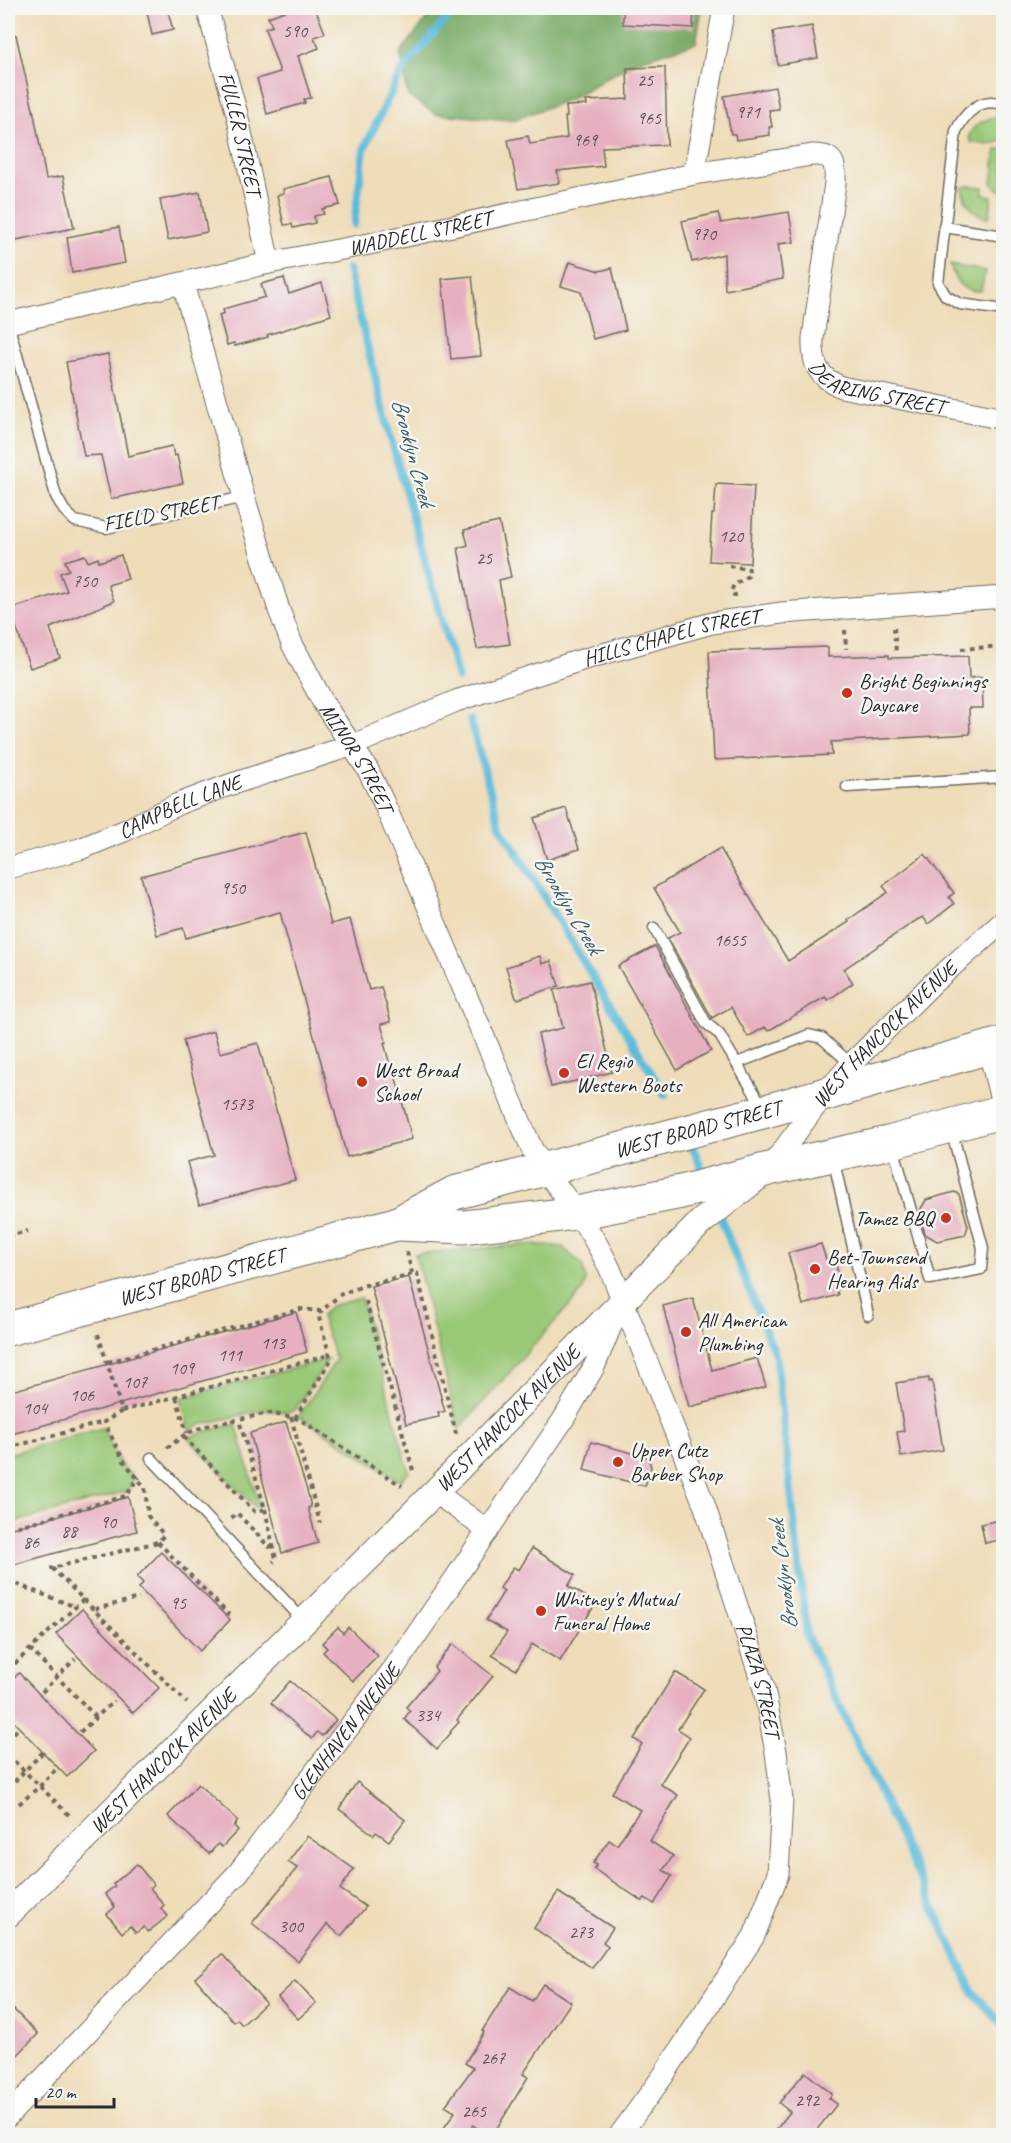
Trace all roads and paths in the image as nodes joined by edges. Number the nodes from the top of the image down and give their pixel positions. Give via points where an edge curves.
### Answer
1 (207, 8) edge
2 (724, 8) edge
3 (1004, 105) edge
4 (833, 161) joint
5 (694, 174) junction
6 (944, 227) junction
7 (1004, 236) edge
8 (269, 263) junction
9 (183, 284) junction
10 (1004, 310) edge
11 (8, 323) edge
12 (1004, 419) edge
13 (244, 497) junction
14 (729, 566) dead end
15 (745, 594) dead end
16 (1004, 597) edge
17 (894, 624) dead end
18 (845, 626) dead end
19 (1004, 646) edge
20 (846, 649) dead end
21 (961, 649) dead end
22 (896, 652) dead end
23 (353, 745) junction
24 (1004, 777) edge
25 (847, 787) dead end
26 (8, 868) edge
27 (1004, 921) edge
28 (654, 928) dead end
29 (996, 1045) edge
30 (737, 1063) junction
31 (851, 1065) junction
32 (824, 1095) junction
33 (766, 1111) junction
34 (1003, 1111) edge
35 (950, 1126) junction
36 (892, 1142) junction
37 (833, 1155) junction
38 (544, 1169) junction
39 (769, 1169) junction
40 (578, 1213) junction
41 (396, 1224) junction
42 (28, 1231) dead end
43 (8, 1236) edge
44 (407, 1256) dead end
45 (412, 1273) junction
46 (366, 1301) dead end
47 (621, 1302) junction
48 (320, 1311) junction
49 (868, 1315) dead end
50 (8, 1329) edge
51 (98, 1333) dead end
52 (330, 1355) junction
53 (108, 1362) junction
54 (176, 1397) junction
55 (122, 1411) junction
56 (293, 1417) junction
57 (238, 1420) junction
58 (104, 1422) junction
59 (187, 1433) junction
60 (457, 1437) dead end
61 (8, 1448) edge
62 (151, 1458) dead end
63 (414, 1474) dead end
64 (139, 1477) junction
65 (402, 1486) dead end
66 (435, 1492) junction
67 (265, 1509) junction
68 (320, 1523) dead end
69 (8, 1528) edge
70 (219, 1530) junction
71 (488, 1531) junction
72 (158, 1542) junction
73 (273, 1545) junction
74 (276, 1559) dead end
75 (8, 1581) edge
76 (140, 1598) dead end
77 (84, 1599) junction
78 (76, 1607) junction
79 (95, 1609) junction
80 (229, 1615) dead end
81 (303, 1620) junction
82 (30, 1649) junction
83 (75, 1659) dead end
84 (8, 1670) edge
85 (57, 1677) junction
86 (42, 1692) dead end
87 (114, 1701) dead end
88 (188, 1704) dead end
89 (96, 1717) junction
90 (19, 1727) dead end
91 (80, 1732) dead end
92 (8, 1740) edge
93 (43, 1752) dead end
94 (8, 1755) edge
95 (56, 1769) dead end
96 (24, 1772) junction
97 (39, 1787) junction
98 (8, 1788) edge
99 (19, 1804) dead end
100 (73, 1818) dead end
101 (8, 1914) edge
102 (8, 2116) edge
103 (619, 2136) edge

1 - 8 street, FULLER STREET via 237,114
2 - 5 street
3 - 6 lane via 980,103 964,115 956,130
4 - 5 street, WADDELL STREET via 825,155 812,155
4 - 12 street, DEARING STREET via 836,183 813,339 817,368 841,387
5 - 8 street, WADDELL STREET
6 - 7 lane
6 - 10 lane via 938,283 946,296 960,304
8 - 9 street, WADDELL STREET
9 - 11 street, WADDELL STREET
9 - 13 street, MINOR STREET
11 - 13 lane, FIELD STREET via 56,496 75,520 106,528
13 - 23 street, MINOR STREET via 292,644 324,704
14 - 15 path via 749,568 748,576 731,591 734,595
16 - 23 street, HILLS CHAPEL STREET via 712,623 456,701
17 - 22 path
18 - 20 path
19 - 21 path
23 - 26 street, CAMPBELL LANE via 178,804 80,849
23 - 38 street, MINOR STREET via 383,801 527,1138
24 - 25 lane
27 - 31 street, WEST HANCOCK AVENUE via 934,982
28 - 30 lane via 706,1023
29 - 32 main road, WEST BROAD STREET
29 - 34 street
30 - 31 lane via 809,1035 822,1038
30 - 33 lane
31 - 32 street, WEST HANCOCK AVENUE
32 - 33 main road, WEST BROAD STREET
32 - 39 street, WEST HANCOCK AVENUE
33 - 38 main road, WEST BROAD STREET
34 - 35 main road, WEST BROAD STREET
35 - 36 main road, WEST BROAD STREET
35 - 36 lane via 983,1248 981,1269 930,1279
36 - 37 main road, WEST BROAD STREET
37 - 39 main road, WEST BROAD STREET
37 - 49 lane
38 - 40 street, MINOR STREET
38 - 41 main road, WEST BROAD STREET via 454,1193
39 - 40 main road, WEST BROAD STREET
39 - 47 street, WEST HANCOCK AVENUE via 701,1222
40 - 41 main road, WEST BROAD STREET via 464,1227
40 - 47 street, PLAZA STREET via 598,1245
41 - 50 main road, WEST BROAD STREET
42 - 43 path
44 - 45 path
45 - 48 path via 341,1294
45 - 60 path via 417,1273
46 - 63 path
47 - 66 street, WEST HANCOCK AVENUE
47 - 71 street, GLENHAVEN AVENUE via 594,1368
47 - 103 street, PLAZA STREET via 704,1503 764,1689 782,1800 778,1874 754,1936
48 - 52 path
48 - 53 path via 301,1309
51 - 53 path
52 - 54 path
52 - 56 path via 331,1360
53 - 55 path
54 - 55 path
54 - 59 path
55 - 58 path
56 - 57 path via 269,1413
56 - 65 path
56 - 68 path
57 - 59 path
57 - 67 path
58 - 61 path
58 - 64 path via 124,1461
59 - 67 path via 184,1437 255,1512
62 - 70 lane
64 - 69 path via 126,1496
64 - 72 path via 145,1488 148,1516 164,1535
66 - 71 street
66 - 81 street, WEST HANCOCK AVENUE
67 - 73 path
70 - 73 path via 237,1513 269,1547
70 - 81 lane
71 - 102 street, GLENHAVEN AVENUE via 394,1668 238,1873
72 - 77 path via 52,1568
72 - 80 path
73 - 74 path
75 - 78 path
76 - 79 path
77 - 78 path
77 - 79 path
78 - 82 path
79 - 88 path
81 - 101 street, WEST HANCOCK AVENUE
82 - 84 path
82 - 85 path
83 - 85 path
85 - 86 path
85 - 89 path
87 - 89 path
89 - 91 path
90 - 92 path
93 - 96 path
94 - 96 path
95 - 97 path
96 - 97 path
96 - 98 path
97 - 99 path
97 - 100 path

